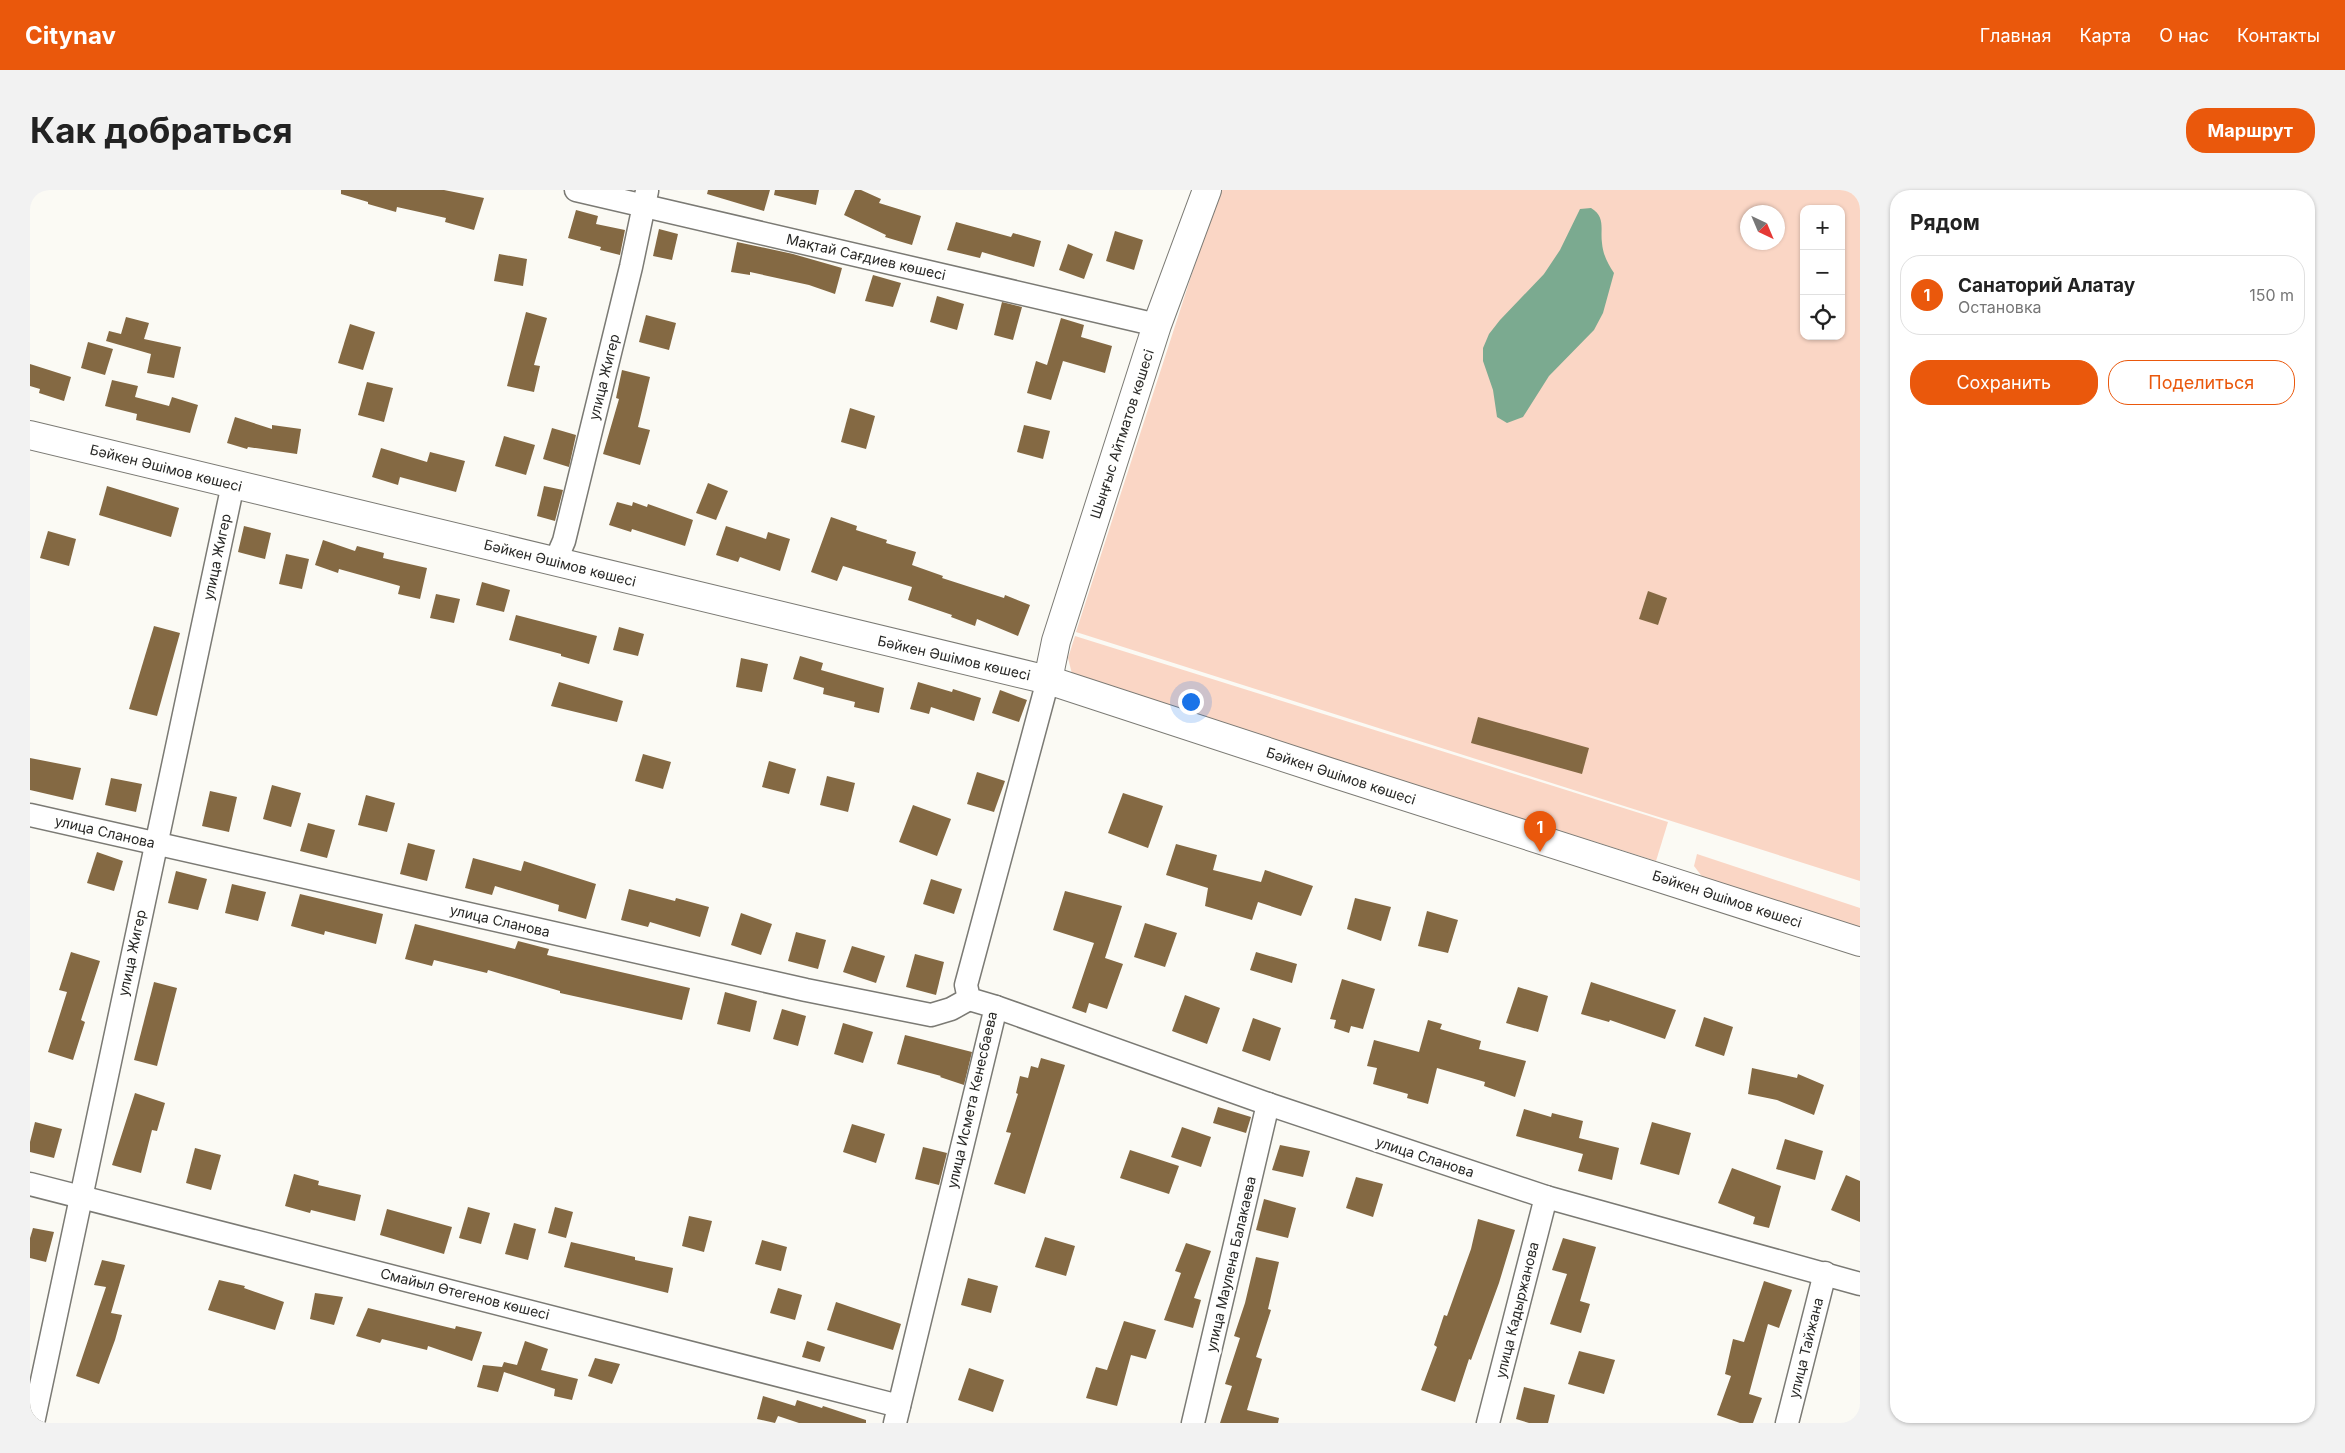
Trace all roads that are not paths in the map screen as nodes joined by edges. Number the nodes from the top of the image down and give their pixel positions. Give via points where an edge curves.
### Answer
1 (576, 190) edge
2 (1206, 190) edge
3 (646, 198) edge
4 (1157, 325) junction
5 (30, 435) edge
6 (233, 484) junction
7 (555, 562) junction
8 (1048, 680) junction
9 (30, 815) edge
10 (155, 844) junction
11 (1860, 942) edge
12 (969, 998) junction
13 (996, 1007) junction
14 (1268, 1104) junction
15 (30, 1184) edge
16 (81, 1196) junction
17 (1546, 1197) junction
18 (1825, 1273) junction
19 (1860, 1284) edge
20 (897, 1414) edge
21 (33, 1423) edge
22 (1193, 1423) edge
23 (1488, 1423) edge
24 (1787, 1423) edge

1 - 3 street, Мақтай Сағдиев көшесі
2 - 4 main road, Шыңғыс Айтматов көшесі
3 - 4 street, Мақтай Сағдиев көшесі
3 - 7 street, улица Жигер via 564,541
4 - 8 main road, Шыңғыс Айтматов көшесі via 1056,641
5 - 6 main road, Бәйкен Әшімов көшесі
6 - 7 main road, Бәйкен Әшімов көшесі
6 - 10 street, улица Жигер
7 - 8 main road, Бәйкен Әшімов көшесі
8 - 11 main road, Бәйкен Әшімов көшесі
8 - 12 street, улица Исмета Кенесбаева via 966,985
9 - 10 street, улица Сланова
10 - 12 street, улица Сланова via 796,988 931,1015
10 - 16 street, улица Жигер
12 - 13 street, улица Исмета Кенесбаева
13 - 14 street, улица Сланова
13 - 20 street, улица Исмета Кенесбаева
14 - 17 street, улица Сланова
14 - 22 street, улица Маулена Балакаева
15 - 16 street, Смайыл Өтегенов көшесі
16 - 20 street, Смайыл Өтегенов көшесі
16 - 21 street, улица Жигер
17 - 18 street, улица Сланова
17 - 23 street, улица Кадыржанова
18 - 19 street, улица Сланова
18 - 24 street, улица Тайжана

